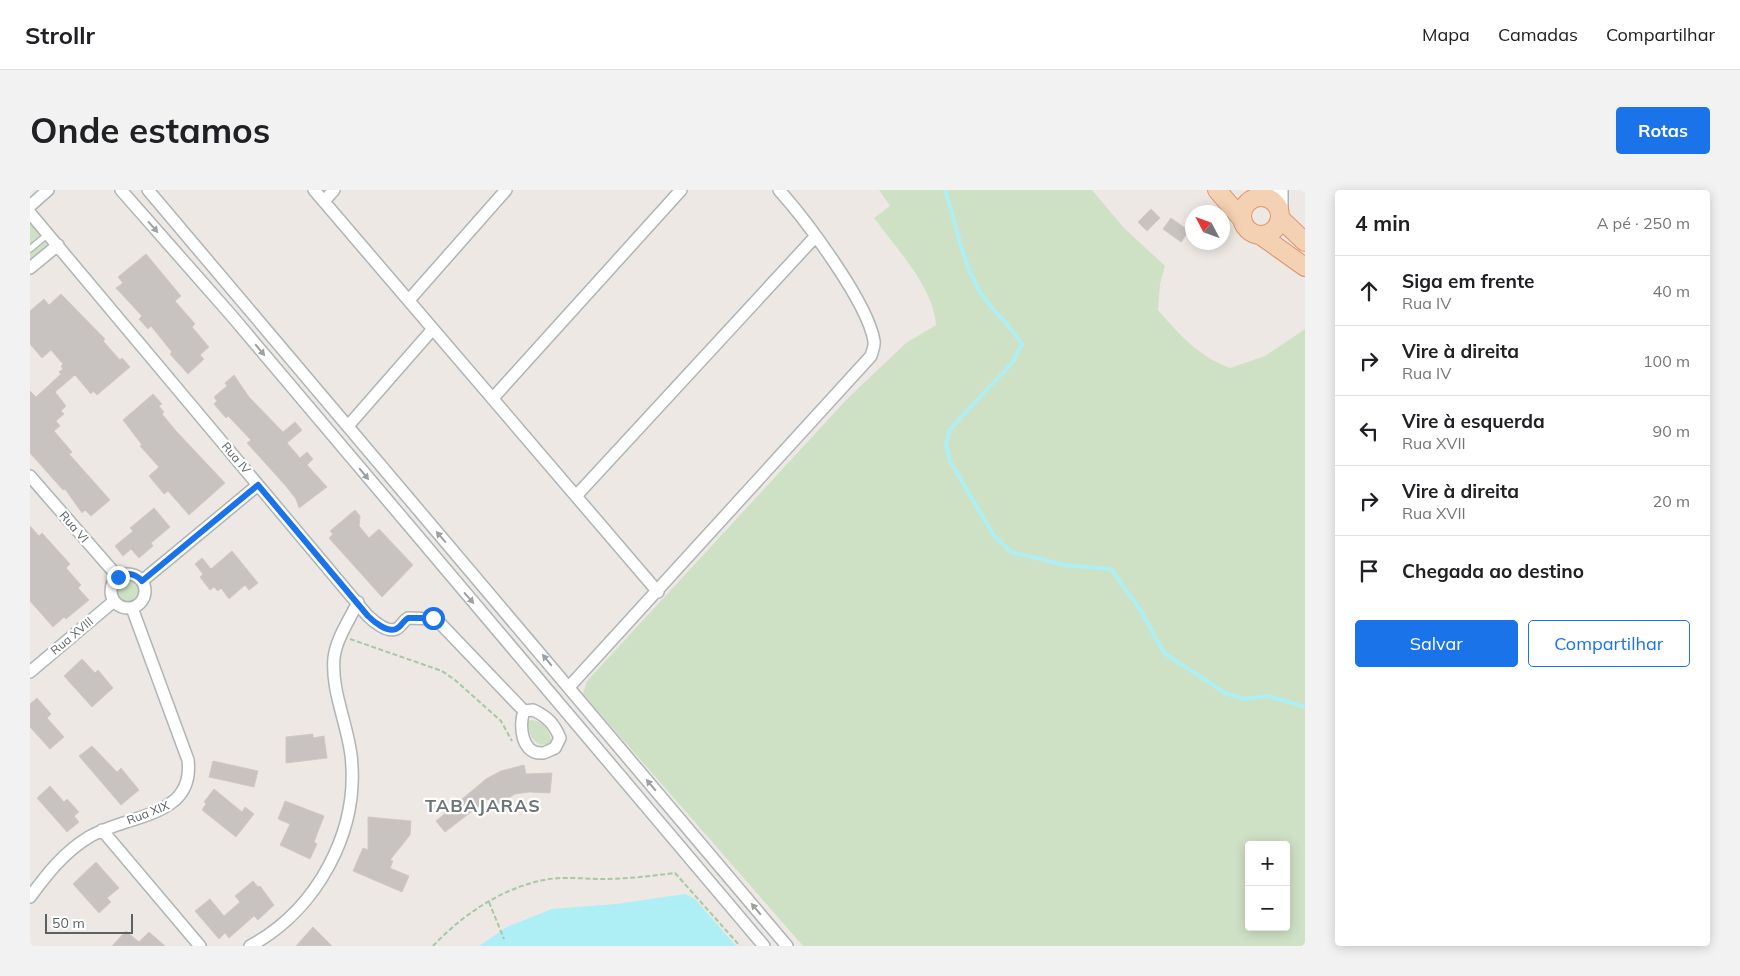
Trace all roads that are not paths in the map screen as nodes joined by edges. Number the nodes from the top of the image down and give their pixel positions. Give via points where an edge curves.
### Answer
1 (48, 190) edge
2 (121, 190) edge
3 (148, 190) edge
4 (314, 190) edge
5 (334, 190) edge
6 (506, 190) edge
7 (681, 190) edge
8 (779, 190) edge
9 (1217, 190) edge
10 (1280, 190) edge
11 (1260, 194) edge
12 (324, 201) junction
13 (30, 206) edge
14 (30, 213) edge
15 (1280, 215) junction
16 (1242, 219) junction
17 (48, 234) junction
18 (1260, 235) junction
19 (815, 237) junction
20 (1300, 237) edge
21 (58, 245) junction
22 (30, 249) edge
23 (1305, 267) edge
24 (30, 268) edge
25 (408, 300) junction
26 (432, 330) junction
27 (493, 398) junction
28 (348, 426) junction
29 (30, 476) edge
30 (258, 485) junction
31 (576, 496) junction
32 (118, 577) junction
33 (142, 581) junction
34 (658, 592) junction
35 (114, 601) junction
36 (358, 602) junction
37 (132, 608) junction
38 (30, 672) edge
39 (560, 676) junction
40 (569, 687) junction
41 (546, 688) junction
42 (524, 711) dead end
43 (594, 716) junction
44 (580, 728) junction
45 (102, 830) junction
46 (30, 897) edge
47 (200, 946) edge
48 (250, 946) edge
49 (764, 946) edge
50 (787, 946) edge

1 - 13 street
2 -> 41 street via 231,315
3 - 28 street
4 - 12 street
5 - 12 street
6 - 25 street
7 - 27 street
8 - 19 street
9 - 16 main road
10 - 15 main road
11 - 15 main road via 1274,202
11 - 16 main road via 1245,206
12 - 25 street
14 - 17 street, Rua IV
15 - 18 main road via 1275,229
15 - 20 main road
16 - 18 main road via 1250,231
17 - 21 street, Rua IV
17 - 22 lane
18 - 23 main road
19 - 31 street
19 - 34 street via 834,262 865,317 874,343 871,356
21 - 24 street
21 - 30 street, Rua IV
25 - 26 street
26 - 27 street
26 - 28 street
27 - 31 street
39 -> 28 street
29 - 32 street, Rua VI
30 - 33 street
30 - 36 street, Rua IV
31 - 34 street
32 - 33 street via 128,574
32 - 35 street via 112,586
33 - 37 street via 144,597
34 - 40 street
35 - 37 street via 122,607
35 - 38 street, Rua XVIII
36 - 42 street, Rua IV via 371,619 392,630 408,618 436,619
36 - 48 street via 341,636 334,664 350,748 352,777 343,834 324,875 308,897 270,934
37 - 45 street, Rua XIX via 188,760 189,780 175,802
39 - 40 street
39 - 41 street
40 - 43 street
41 - 44 street
43 - 44 street
50 -> 43 street
44 - 49 street
45 - 46 street, Rua XIX via 58,861
45 - 47 street

